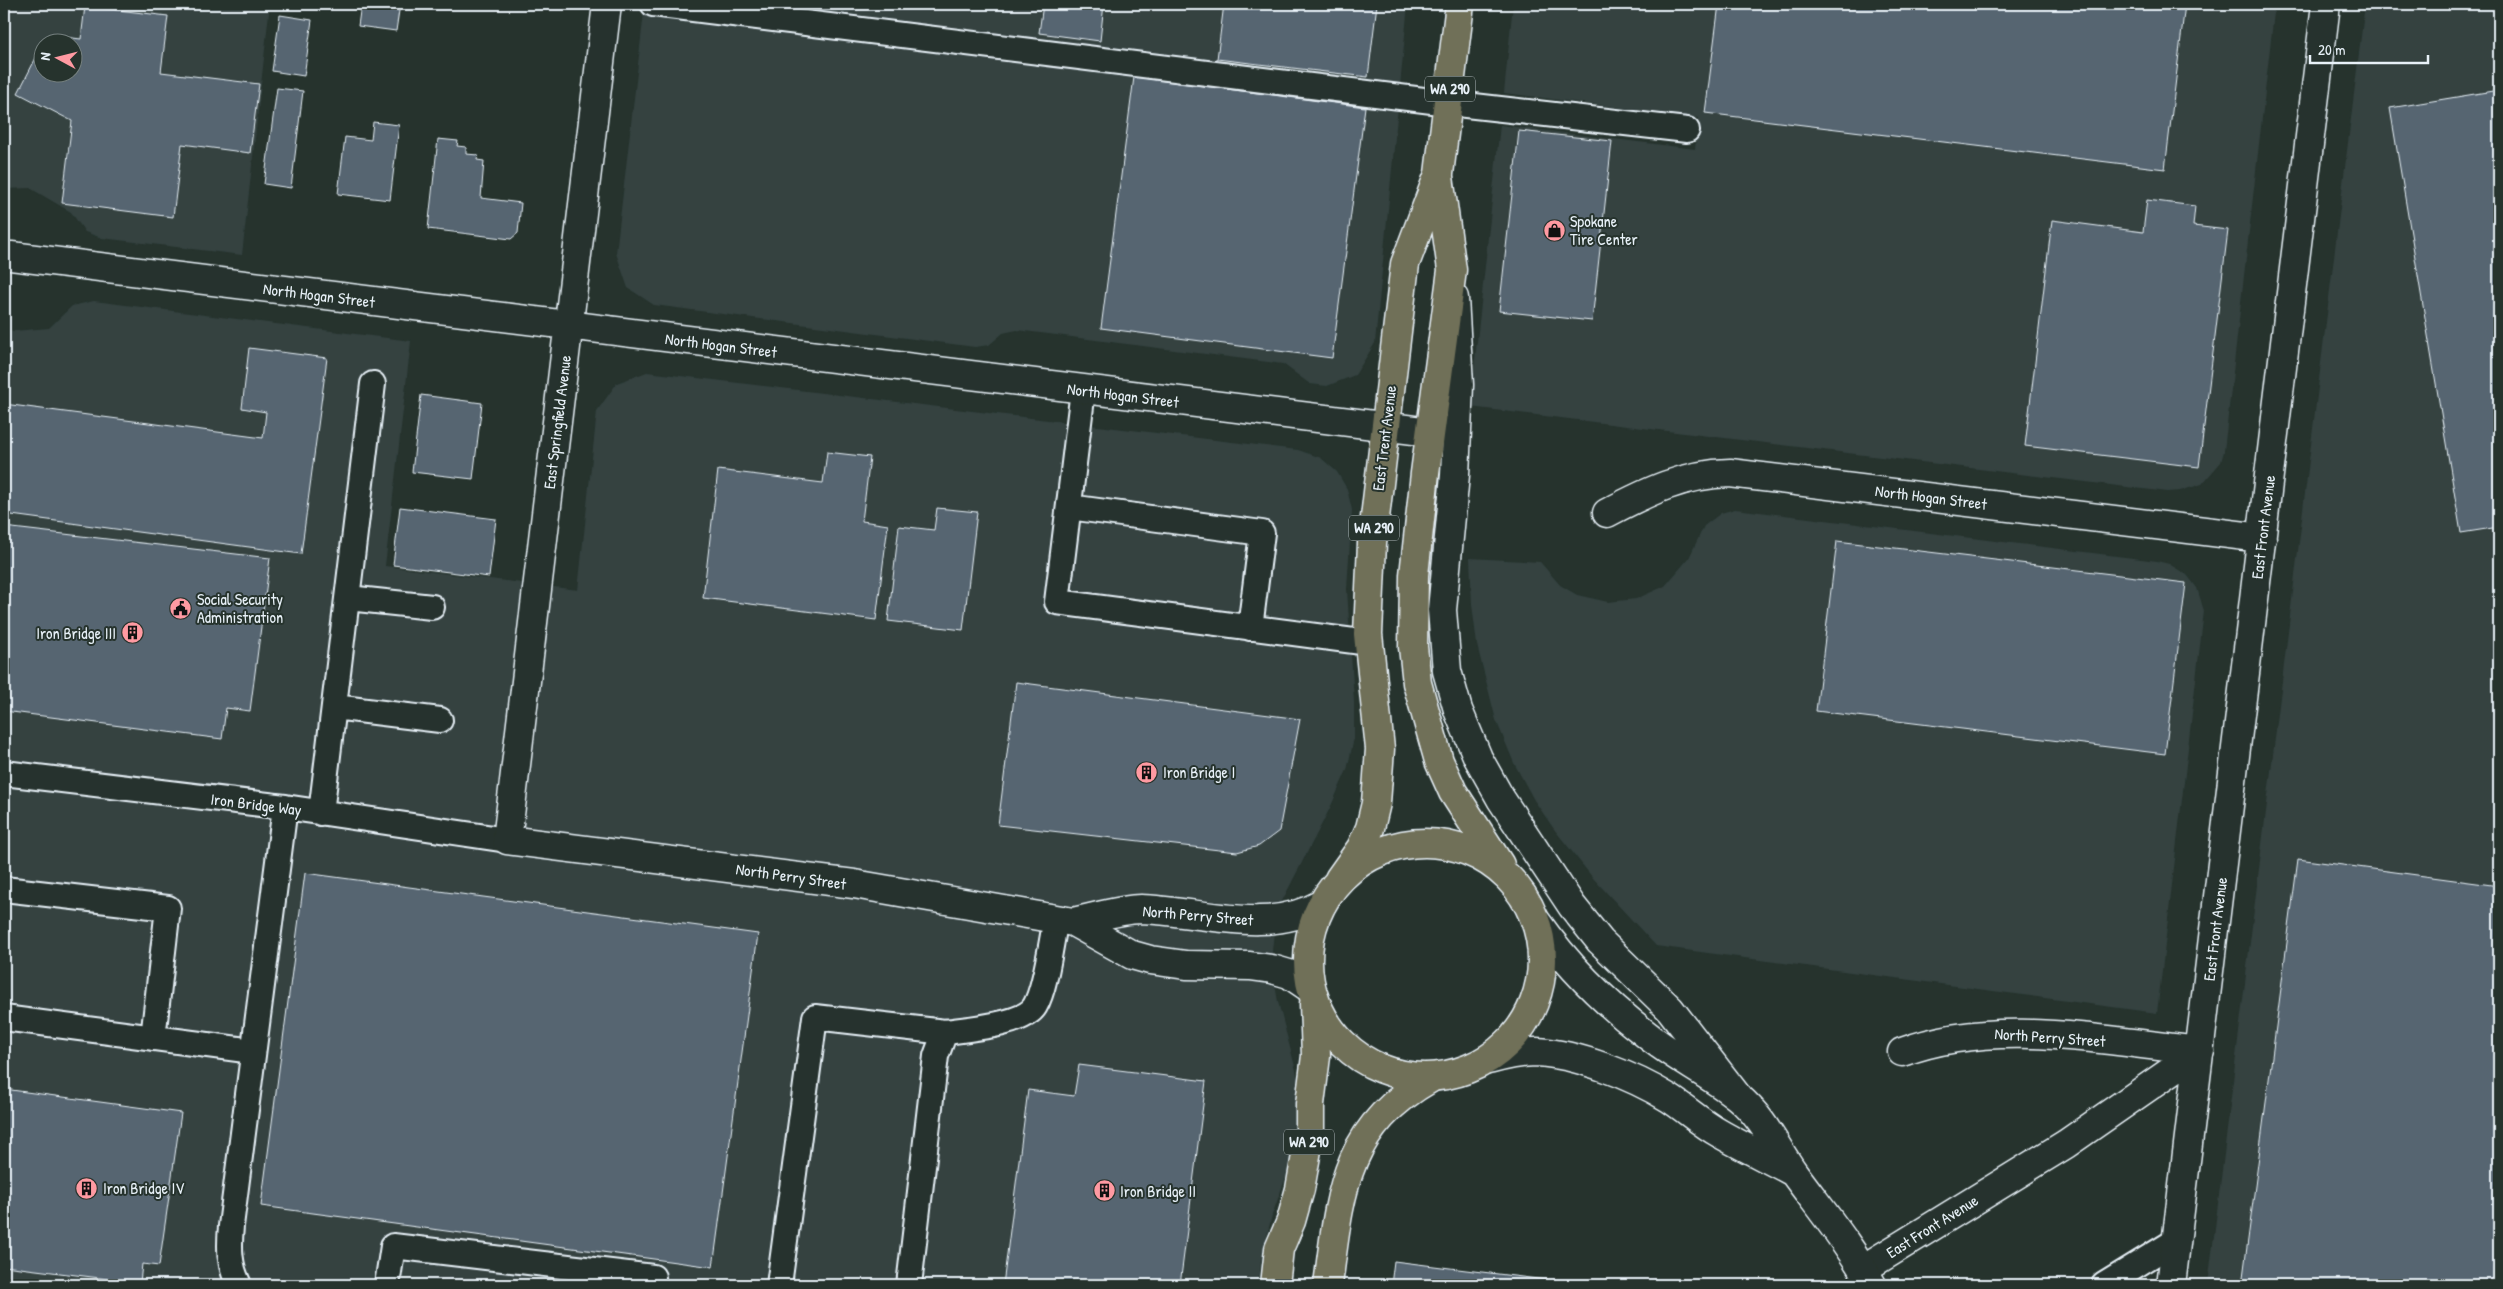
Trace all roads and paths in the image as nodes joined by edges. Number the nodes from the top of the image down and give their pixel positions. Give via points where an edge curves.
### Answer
1 (606, 4) edge
2 (653, 4) edge
3 (1460, 4) edge
4 (2326, 4) edge
5 (700, 7) edge
6 (1448, 103) junction
7 (1687, 130) dead end
8 (1439, 174) junction
9 (7, 256) edge
10 (1452, 270) junction
11 (568, 326) junction
12 (373, 384) dead end
13 (1083, 390) junction
14 (1384, 426) junction
15 (1430, 432) junction
16 (1069, 507) junction
17 (1608, 513) dead end
18 (2262, 538) junction
19 (348, 598) junction
20 (432, 607) dead end
21 (1250, 628) junction
22 (1369, 643) junction
23 (334, 707) junction
24 (440, 720) dead end
25 (4, 773) edge
26 (285, 807) junction
27 (321, 813) junction
28 (507, 840) junction
29 (1505, 873) junction
30 (1339, 879) junction
31 (4, 888) edge
32 (1322, 904) junction
33 (1064, 921) junction
34 (1536, 921) junction
35 (1312, 992) junction
36 (4, 1018) edge
37 (945, 1032) junction
38 (153, 1038) junction
39 (2200, 1050) junction
40 (253, 1051) junction
41 (1902, 1052) dead end
42 (1488, 1060) junction
43 (1431, 1078) junction
44 (1738, 1097) junction
45 (1793, 1172) junction
46 (2177, 1240) junction
47 (1868, 1277) edge
48 (239, 1285) edge
49 (387, 1285) edge
50 (652, 1285) edge
51 (779, 1285) edge
52 (908, 1285) edge
53 (1275, 1285) edge
54 (1328, 1285) edge
55 (2104, 1285) edge
56 (2171, 1285) edge

1 - 11 street, East Springfield Avenue
2 - 5 lane
3 - 6 main road, East Trent Avenue / WA 290
4 - 18 street, East Front Avenue
5 - 6 lane
6 - 7 lane
6 - 8 main road, East Trent Avenue / WA 290
8 - 10 main road, East Trent Avenue / WA 290
8 - 14 main road, East Trent Avenue / WA 290 via 1405,264
9 - 11 street, North Hogan Street
10 - 15 main road, East Trent Avenue / WA 290
10 - 44 street via 1459,385 1455,475 1442,610 1447,671 1458,710 1478,758 1501,799 1572,906 1606,947 1670,1009
11 - 13 street, North Hogan Street
11 - 28 street, East Springfield Avenue
12 - 19 lane
13 - 14 street, North Hogan Street
13 - 16 lane
14 - 15 street, North Hogan Street
14 - 22 main road, East Trent Avenue / WA 290 via 1369,578
15 - 29 main road, East Trent Avenue / WA 290 via 1412,607 1417,683 1428,728 1453,792
16 - 21 lane via 1057,602
16 - 21 lane via 1262,533
17 - 18 street, North Hogan Street via 1679,479 1730,473
18 - 39 street, East Front Avenue
19 - 20 lane
19 - 23 lane
21 - 22 lane
22 - 30 main road, East Trent Avenue / WA 290 via 1380,749 1376,803 1361,848
23 - 24 lane
23 - 27 lane
25 - 26 lane, Iron Bridge Way
26 - 27 lane, Iron Bridge Way
26 - 40 lane
27 - 28 lane, Iron Bridge Way
28 - 33 street, North Perry Street via 828,881
29 - 30 main road via 1466,849 1421,842 1398,845 1376,853
29 - 34 main road, WA 290
30 - 32 main road, WA 290
31 - 38 lane via 168,908
32 - 33 street, North Perry Street via 1276,920 1139,909
32 - 35 main road, WA 290 via 1310,933 1308,964
33 - 35 street, North Perry Street via 1132,955 1186,965 1272,969 1289,974
33 - 37 lane via 1035,1006 1023,1017
34 - 42 main road, WA 290 via 1542,946 1542,973 1536,999 1524,1023
34 - 44 street via 1559,954 1609,1003 1647,1036
35 - 43 main road via 1326,1023 1346,1047 1370,1065 1400,1076
35 - 53 main road, WA 290 via 1316,1056 1310,1133 1300,1189 1279,1249
36 - 38 lane
37 - 51 lane via 815,1016
37 - 52 lane via 936,1056
38 - 40 lane
39 - 41 street, North Perry Street via 2063,1036 1982,1033 1947,1038
39 - 46 street, East Front Avenue
39 - 47 street, East Front Avenue
40 - 48 lane via 229,1247 231,1269
42 - 43 main road, WA 290 via 1460,1073
42 - 45 street via 1535,1052 1580,1060 1637,1082 1718,1133
43 - 54 main road, WA 290 via 1406,1092 1389,1107 1362,1142 1341,1195
44 - 45 street via 1765,1125
45 - 47 street via 1839,1232
46 - 55 lane
46 - 56 street, East Front Avenue
49 - 50 lane via 393,1246 653,1277

